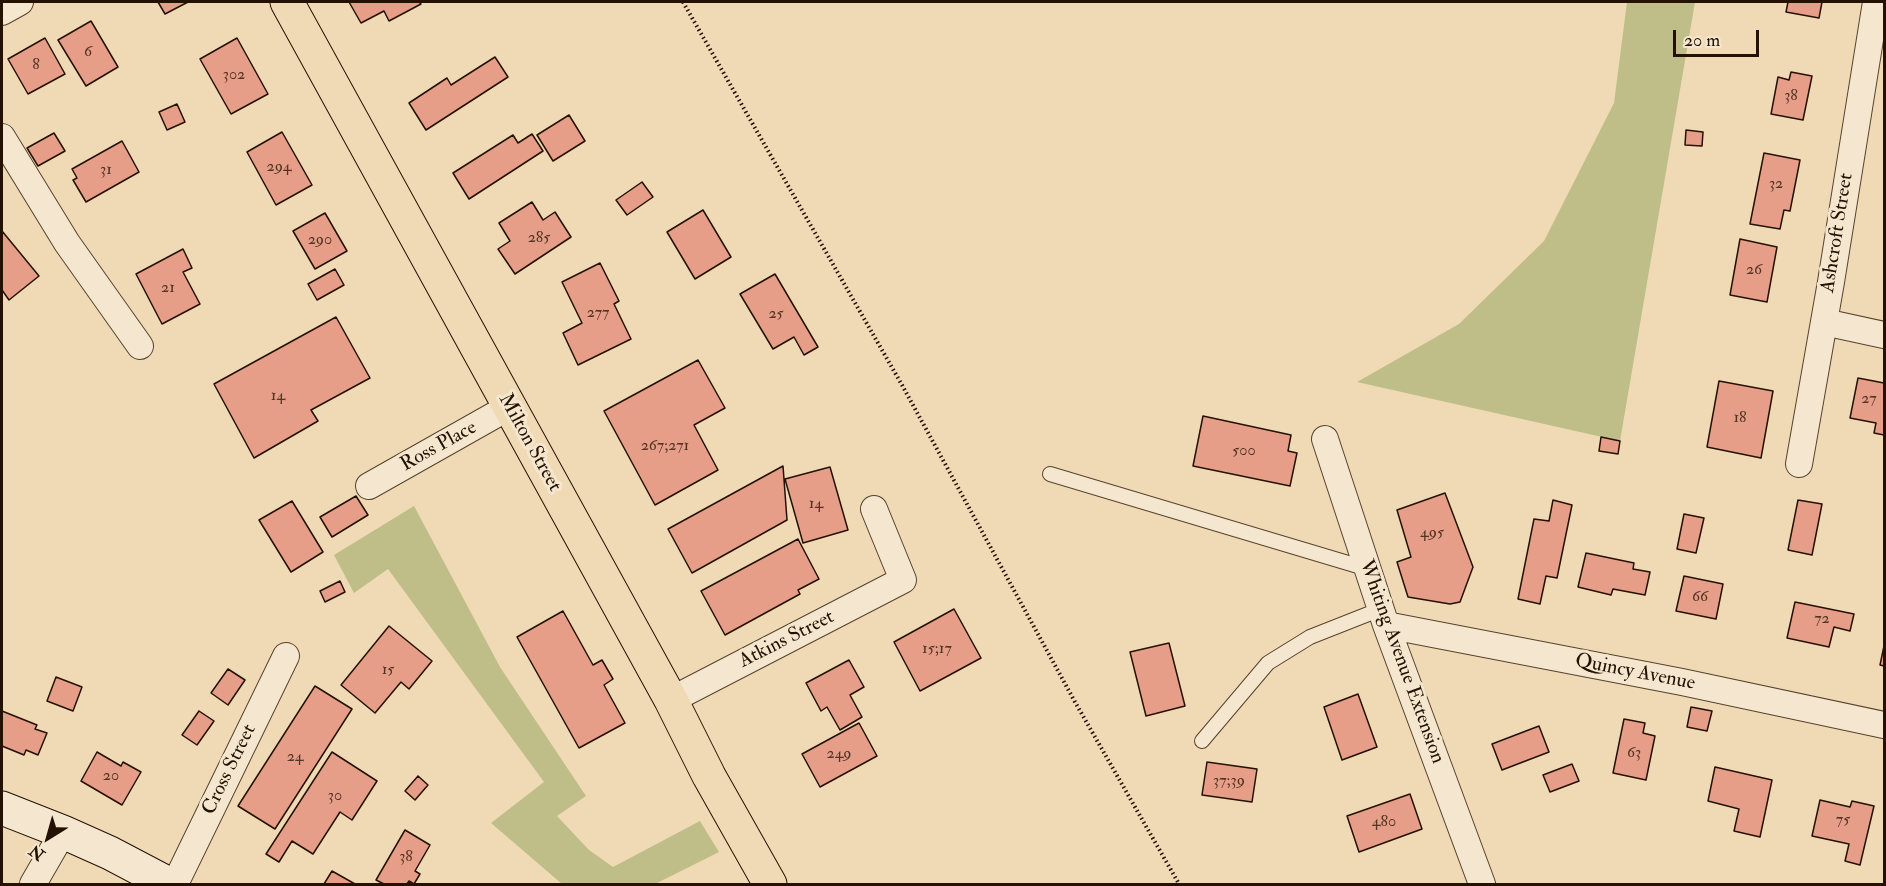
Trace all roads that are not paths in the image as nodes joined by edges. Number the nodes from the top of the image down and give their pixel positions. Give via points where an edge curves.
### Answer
1 (20, 2) edge
2 (287, 2) edge
3 (1876, 2) edge
4 (2, 12) edge
5 (2, 137) edge
6 (1824, 322) junction
7 (1884, 335) edge
8 (140, 346) dead end
9 (509, 407) junction
10 (1325, 439) dead end
11 (1798, 464) dead end
12 (1050, 474) dead end
13 (369, 486) dead end
14 (874, 509) dead end
15 (1368, 569) junction
16 (1383, 617) junction
17 (286, 656) dead end
18 (671, 700) junction
19 (1884, 724) edge
20 (1202, 741) dead end
21 (2, 808) edge
22 (63, 832) junction
23 (33, 885) edge
24 (169, 885) edge
25 (175, 885) edge
26 (770, 885) edge
27 (1482, 885) edge

1 - 4 street
2 - 9 main road, Milton Street
3 - 6 street, Ashcroft Street
5 - 8 street via 67,243
6 - 7 street
6 - 11 street, Ashcroft Street
9 - 13 street, Ross Place
9 - 18 main road, Milton Street
10 - 15 street, Whiting Avenue Extension
12 - 15 lane
14 - 18 street, Atkins Street via 903,580
15 - 16 street, Whiting Avenue Extension
16 - 19 street, Quincy Avenue
16 - 20 lane via 1310,637 1268,663
16 - 27 street, Whiting Avenue Extension
17 - 25 street, Cross Street
18 - 26 main road, Milton Street
21 - 22 street
22 - 23 street
22 - 24 street

